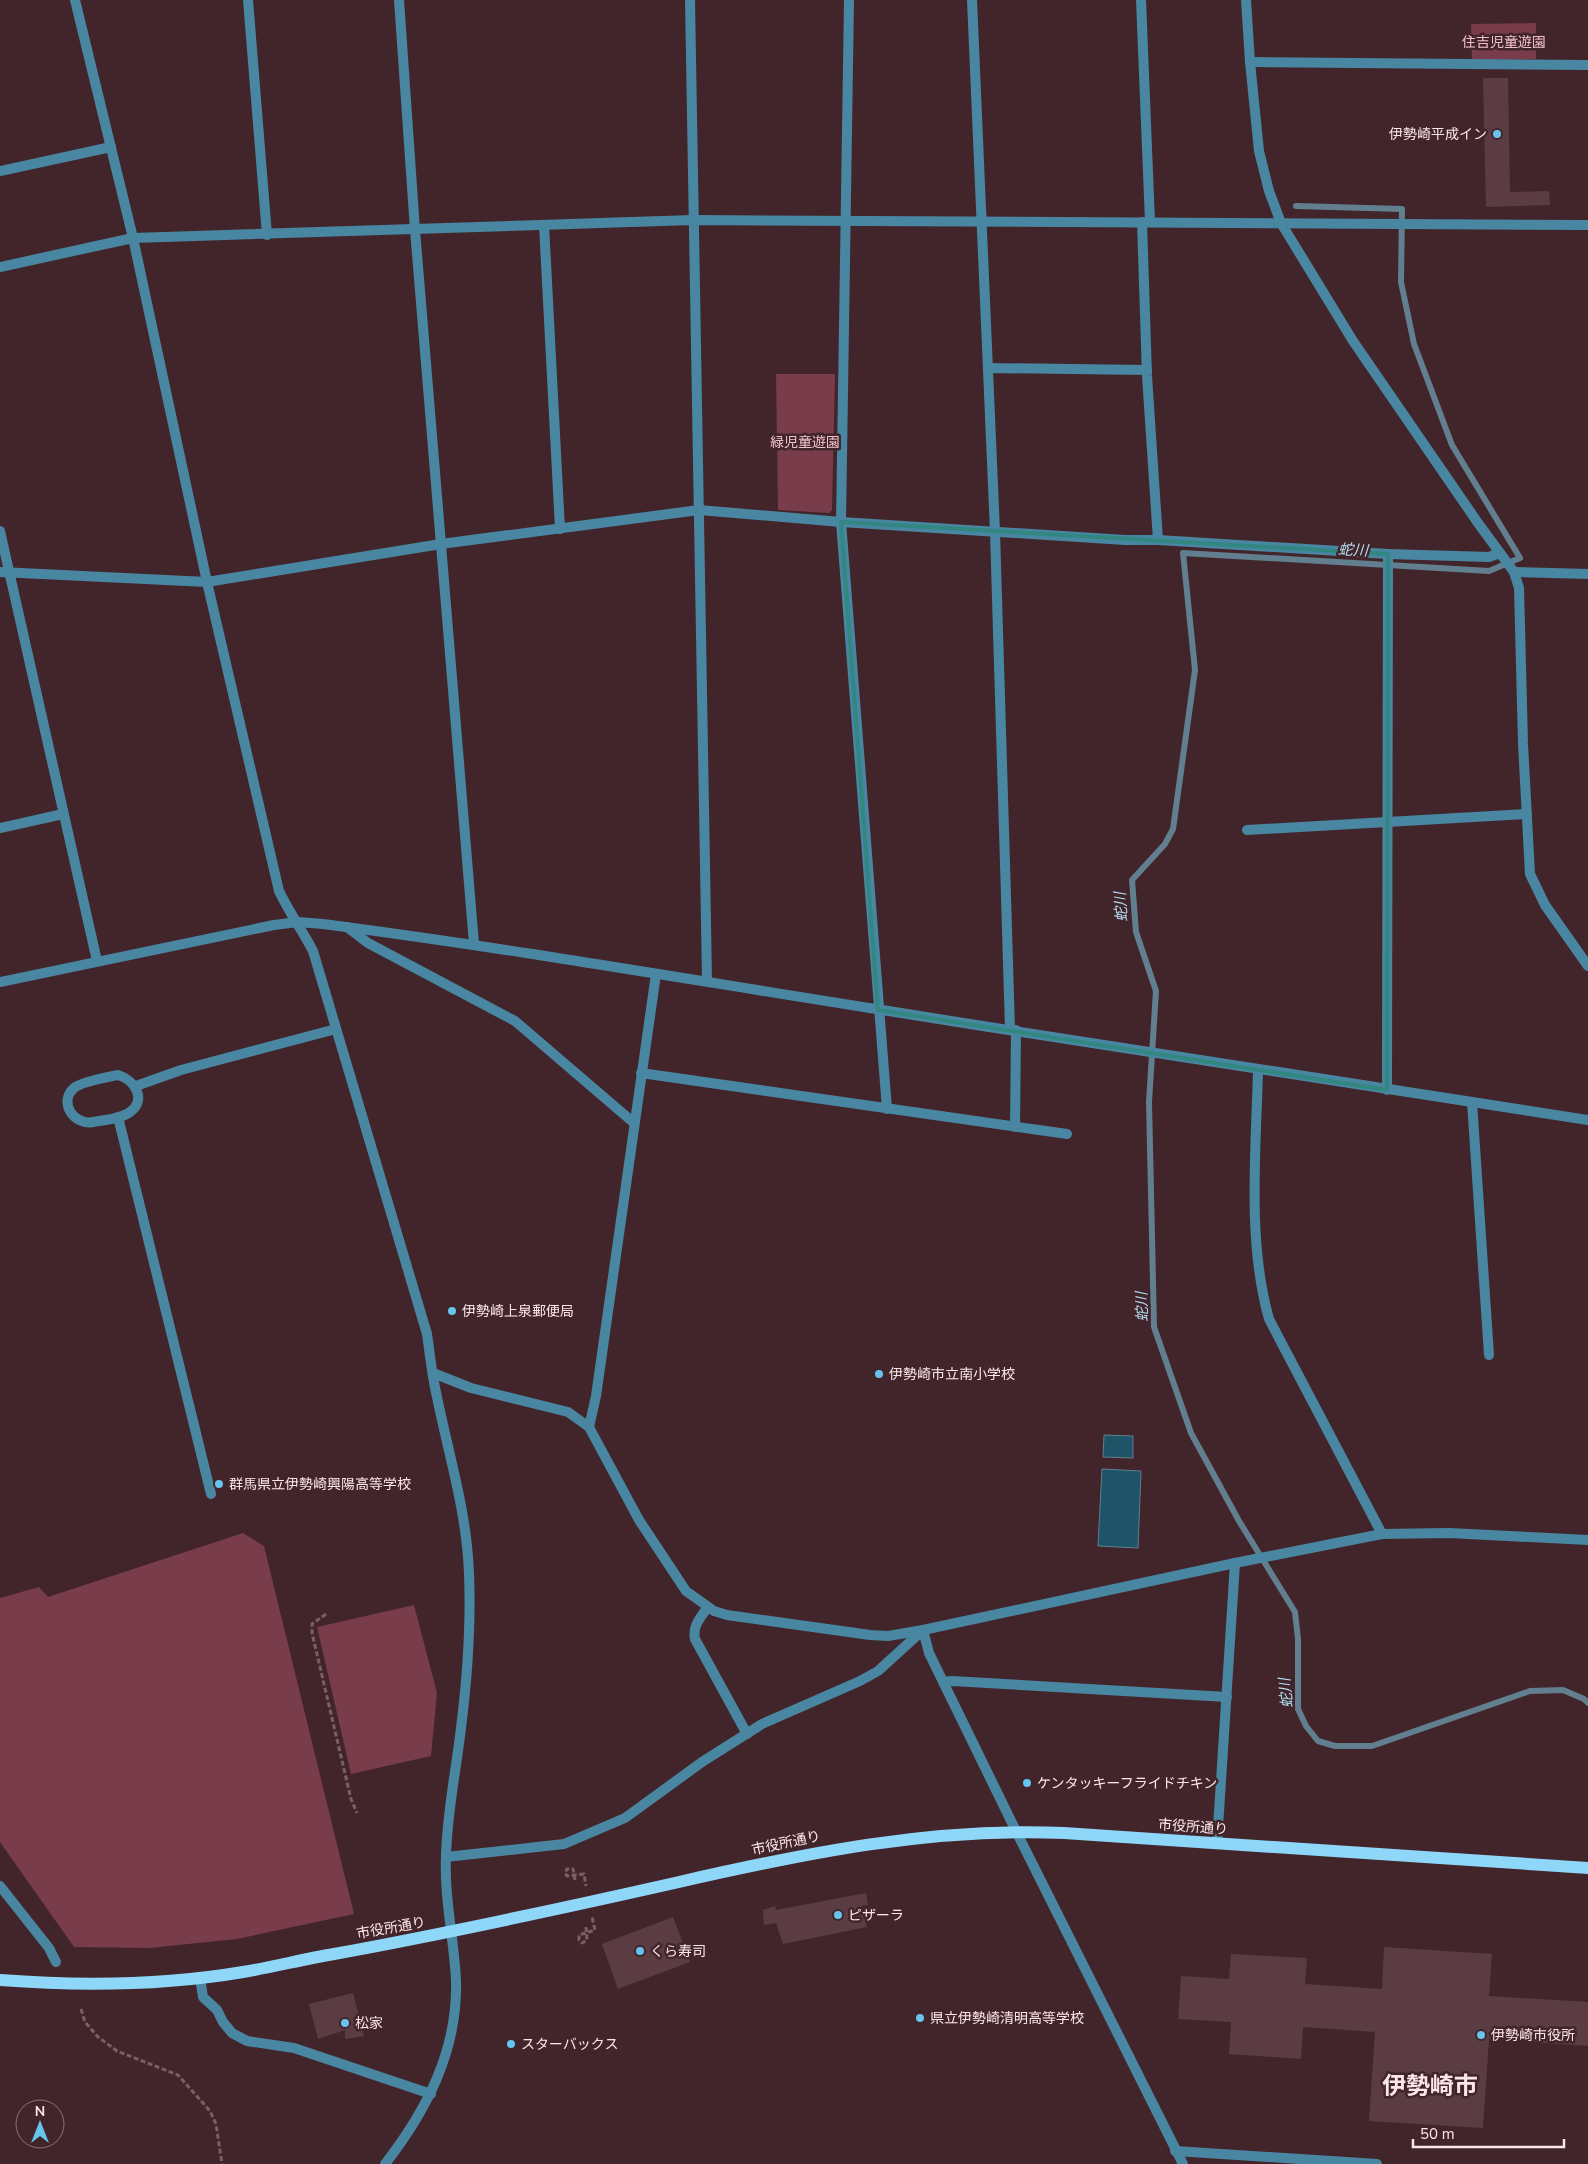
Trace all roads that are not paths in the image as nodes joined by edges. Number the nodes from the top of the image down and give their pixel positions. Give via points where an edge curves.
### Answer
1 (75, 0) edge
2 (248, 0) edge
3 (399, 0) edge
4 (690, 0) edge
5 (849, 0) edge
6 (972, 0) edge
7 (1142, 0) edge
8 (1246, 0) edge
9 (1250, 62) junction
10 (1588, 65) edge
11 (111, 146) junction
12 (0, 171) edge
13 (693, 220) junction
14 (845, 221) junction
15 (982, 222) junction
16 (1146, 222) junction
17 (1281, 223) junction
18 (544, 225) junction
19 (1588, 225) edge
20 (414, 230) junction
21 (267, 234) junction
22 (133, 238) junction
23 (0, 267) edge
24 (988, 368) junction
25 (1146, 370) junction
26 (699, 510) junction
27 (841, 522) junction
28 (560, 528) junction
29 (0, 531) edge
30 (995, 532) junction
31 (1158, 540) junction
32 (441, 544) junction
33 (1500, 553) junction
34 (1388, 554) junction
35 (5, 572) edge
36 (1514, 572) junction
37 (1588, 574) edge
38 (207, 582) junction
39 (63, 814) junction
40 (1527, 814) junction
41 (1387, 822) junction
42 (0, 828) edge
43 (1247, 830) dead end
44 (298, 922) junction
45 (347, 927) junction
46 (474, 944) junction
47 (97, 961) junction
48 (1588, 966) edge
49 (656, 974) junction
50 (707, 981) junction
51 (0, 982) edge
52 (878, 1010) junction
53 (336, 1029) junction
54 (1013, 1030) junction
55 (1258, 1071) junction
56 (641, 1073) junction
57 (136, 1086) junction
58 (1387, 1090) junction
59 (1472, 1102) junction
60 (887, 1109) junction
61 (118, 1117) junction
62 (1588, 1120) edge
63 (634, 1123) junction
64 (1016, 1127) junction
65 (1067, 1134) dead end
66 (1489, 1355) dead end
67 (433, 1373) junction
68 (589, 1427) junction
69 (211, 1494) dead end
70 (1382, 1534) junction
71 (1588, 1540) edge
72 (1235, 1563) junction
73 (708, 1607) junction
74 (923, 1630) junction
75 (943, 1682) junction
76 (1227, 1697) junction
77 (746, 1734) junction
78 (1016, 1831) junction
79 (1217, 1844) junction
80 (446, 1857) junction
81 (1588, 1868) edge
82 (0, 1886) edge
83 (451, 1932) junction
84 (56, 1962) dead end
85 (200, 1978) junction
86 (0, 1980) edge
87 (431, 2094) junction
88 (1175, 2151) junction
89 (1343, 2162) edge
90 (385, 2164) edge
91 (1183, 2164) edge
92 (1377, 2164) edge

1 - 11 street
2 - 21 street
3 - 20 street
4 - 13 street
5 - 14 street
6 - 15 street
7 - 16 street
8 - 9 street
9 - 10 street
9 - 17 street via 1258,151
11 - 12 street
11 - 22 street
13 - 14 street
13 - 18 street
13 - 26 street
14 - 15 street
14 - 27 street
15 - 16 street
15 - 24 street
16 - 17 street
16 - 25 street
17 - 19 street
17 - 33 street via 1353,341
18 - 20 street
18 - 28 street
20 - 21 street
20 - 32 street
21 - 22 street
22 - 23 street
22 - 38 street
24 - 25 street
24 - 30 street
25 - 31 street
26 - 27 street
26 - 28 street
26 - 50 street
27 - 30 street
27 - 52 street
28 - 32 street
29 - 35 street
30 - 31 street
30 - 54 street
31 - 34 street
32 - 38 street
32 - 46 street
33 - 34 street via 1488,557
33 - 36 street
34 - 41 street
35 - 38 street
35 - 39 street
36 - 37 street
36 - 40 street via 1519,588 1522,744
38 - 44 street via 279,891
39 - 42 street
39 - 47 street
40 - 41 street
40 - 48 street via 1530,874 1545,905
41 - 43 street
41 - 58 street
44 - 45 street
44 - 47 street
44 - 53 street via 313,950
45 - 46 street
45 - 63 street via 368,943 515,1021
46 - 49 street
47 - 51 street
49 - 50 street
49 - 56 street
50 - 52 street
52 - 54 street
52 - 60 street
53 - 57 street
53 - 67 street via 427,1334
54 - 55 street
54 - 64 street
55 - 58 street
55 - 70 street via 1254,1200 1262,1292 1269,1319
56 - 60 street
56 - 63 street
57 - 61 street via 135,1107
57 - 61 street via 125,1077 111,1076 76,1086 68,1096 68,1109 76,1120 88,1123
58 - 59 street
59 - 62 street
59 - 66 street
60 - 64 street
61 - 69 street
63 - 68 street
64 - 65 street
67 - 68 street via 471,1388 568,1412
67 - 80 street via 463,1510 469,1573 464,1707
68 - 73 street via 639,1520 673,1572 686,1590
70 - 71 street via 1449,1533
70 - 72 street
72 - 74 street
72 - 76 street
73 - 74 street via 740,1618 870,1635 888,1636
73 - 77 street via 696,1625 695,1639
74 - 75 street via 929,1653
74 - 77 street via 878,1671
75 - 76 street
75 - 78 street
76 - 79 street
77 - 80 street via 625,1818 572,1841
78 - 79 main road, 市役所通り
78 - 83 main road, 市役所通り via 920,1837 836,1848
78 - 88 street
79 - 81 main road, 市役所通り
80 - 83 street
82 - 84 street via 49,1948
83 - 85 main road, 市役所通り
83 - 87 street via 456,1978 454,2019
85 - 86 main road, 市役所通り via 114,1982
85 - 87 street via 203,1997 217,2010 232,2033 246,2041 294,2048
87 - 90 street via 409,2133
88 - 89 street
88 - 91 street
89 - 92 street

